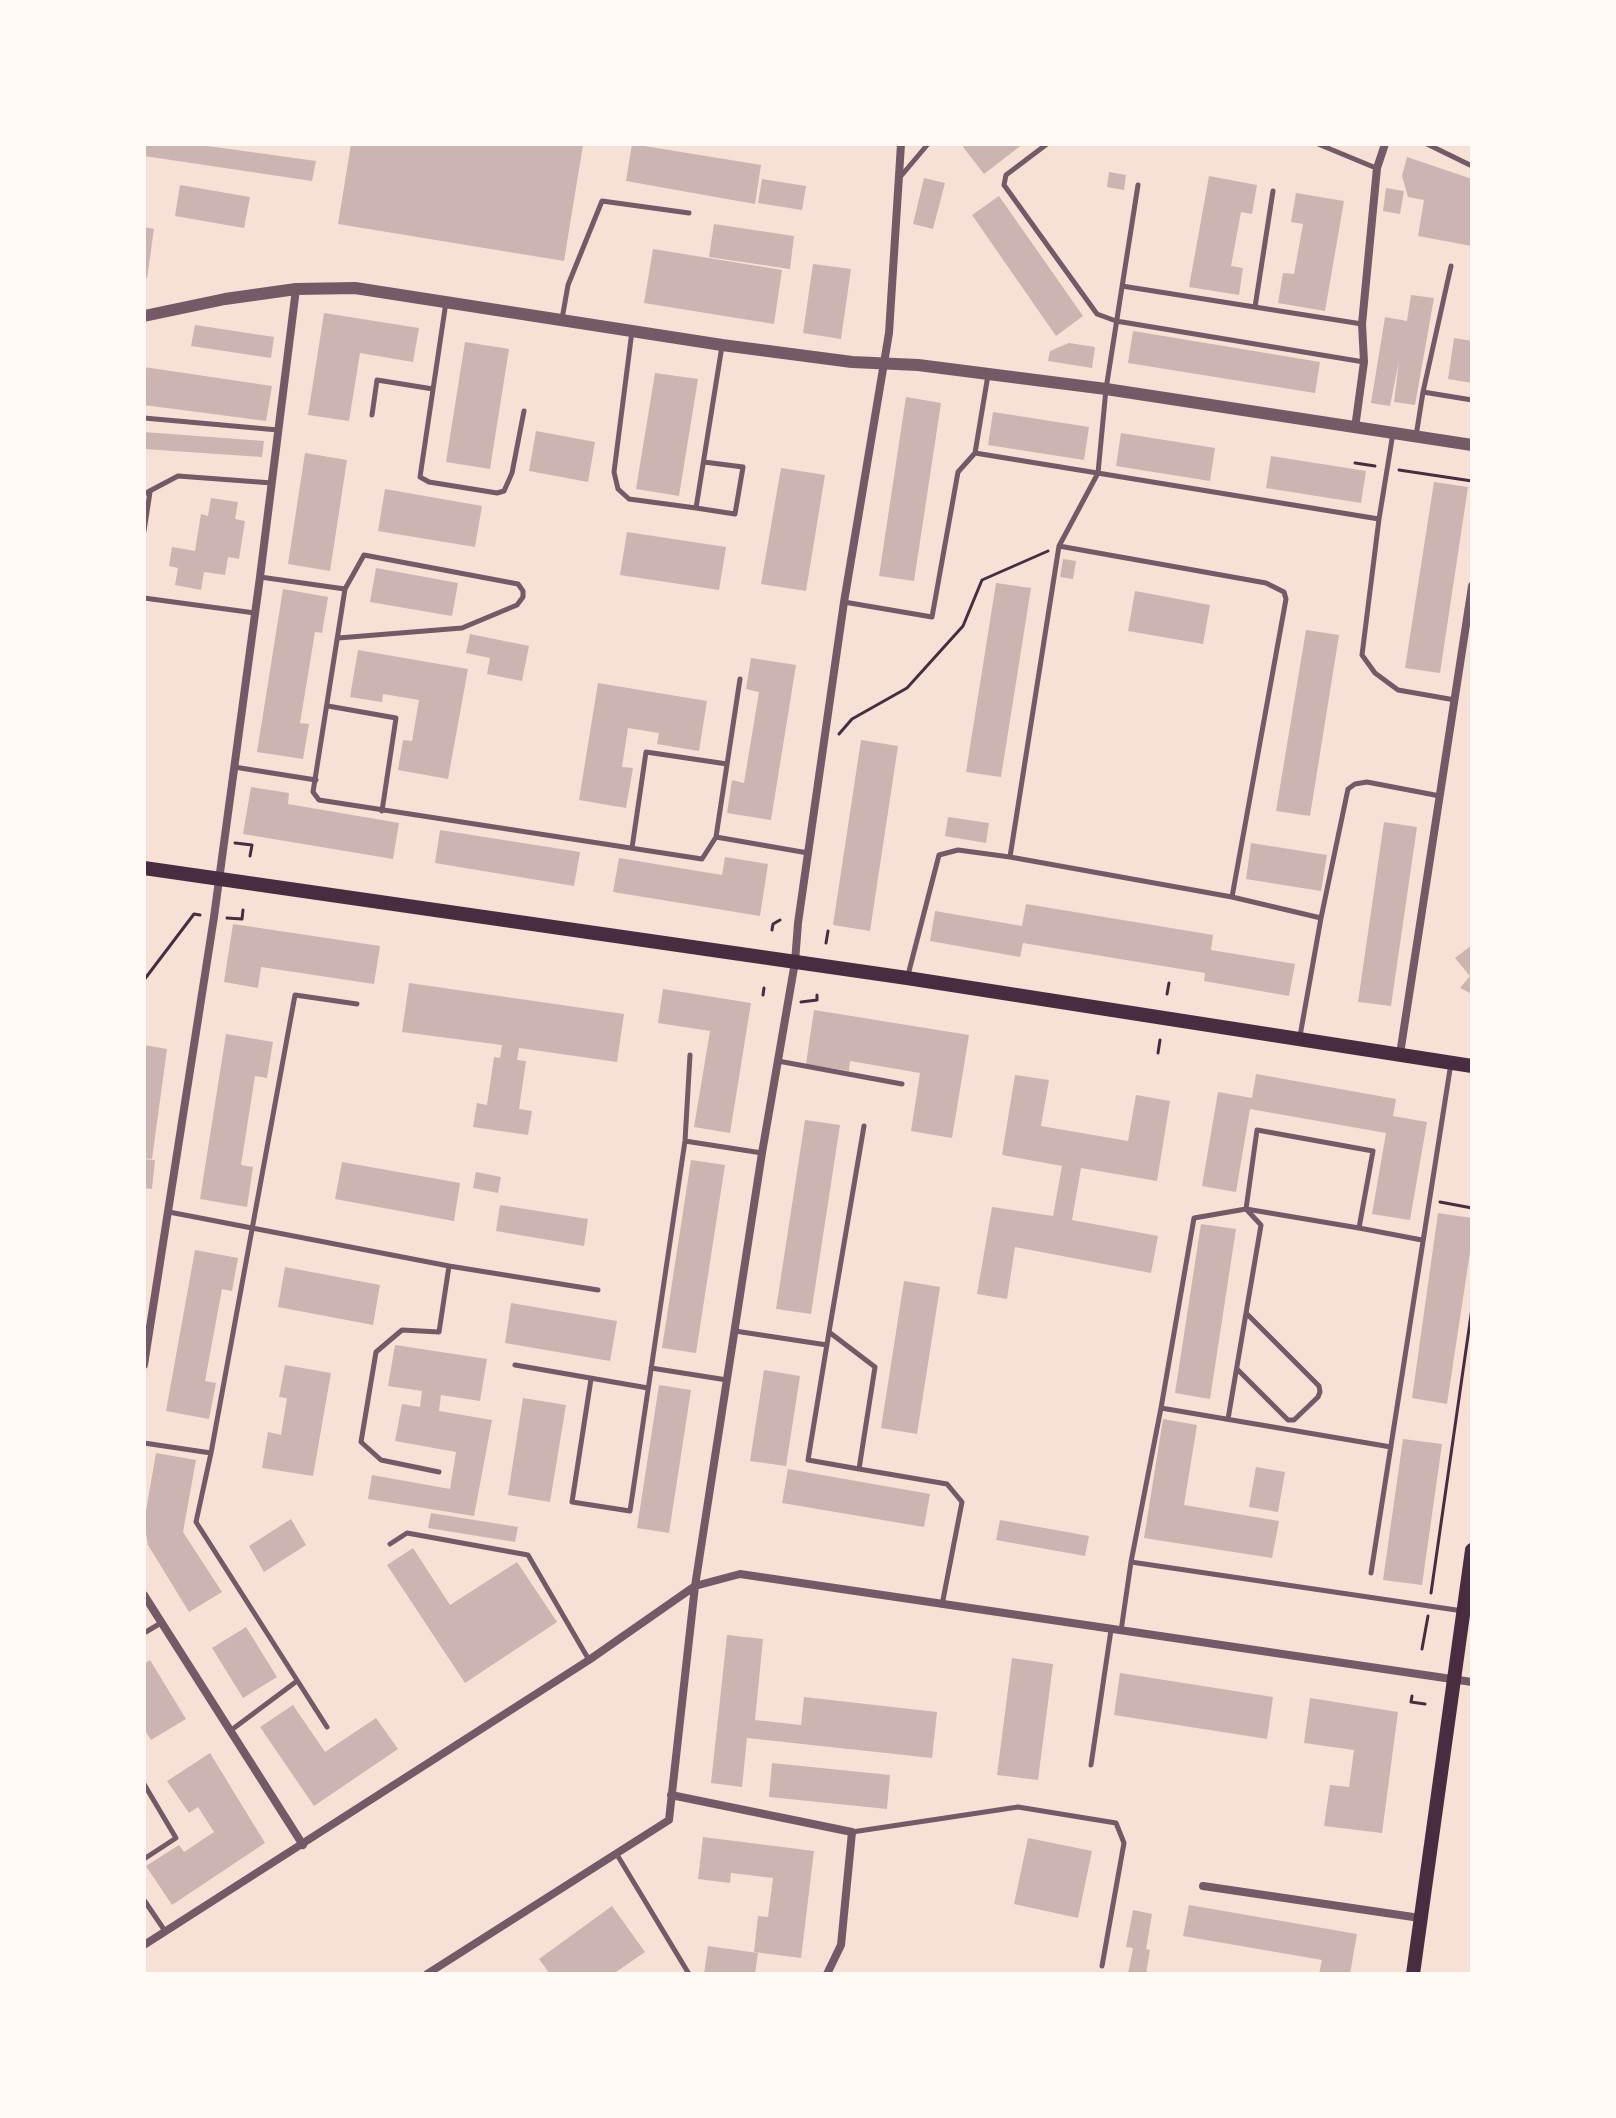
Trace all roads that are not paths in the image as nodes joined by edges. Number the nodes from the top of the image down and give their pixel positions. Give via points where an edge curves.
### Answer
1 (901, 144) edge
2 (928, 144) edge
3 (1047, 144) edge
4 (1318, 144) edge
5 (1385, 144) edge
6 (1427, 144) edge
7 (1472, 166) edge
8 (1377, 168) junction
9 (901, 176) junction
10 (1138, 185) dead end
11 (1273, 191) dead end
12 (689, 213) dead end
13 (1451, 266) dead end
14 (1122, 286) junction
15 (296, 289) junction
16 (446, 301) junction
17 (1255, 307) junction
18 (144, 316) edge
19 (562, 320) junction
20 (1116, 321) junction
21 (1362, 324) junction
22 (632, 331) junction
23 (722, 345) junction
24 (1364, 362) junction
25 (882, 364) junction
26 (988, 374) junction
27 (433, 389) junction
28 (1106, 389) junction
29 (1423, 392) junction
30 (1472, 400) edge
31 (524, 411) dead end
32 (372, 415) dead end
33 (144, 418) edge
34 (1355, 428) junction
35 (279, 430) junction
36 (1393, 433) junction
37 (1416, 436) junction
38 (1472, 445) edge
39 (975, 453) junction
40 (704, 462) junction
41 (1098, 473) junction
42 (272, 483) junction
43 (147, 493) edge
44 (696, 508) junction
45 (1379, 519) junction
46 (144, 531) edge
47 (1059, 546) junction
48 (260, 577) junction
49 (1472, 586) edge
50 (345, 589) junction
51 (144, 598) edge
52 (844, 602) junction
53 (255, 613) junction
54 (338, 638) junction
55 (740, 679) dead end
56 (1456, 700) junction
57 (328, 706) junction
58 (727, 764) junction
59 (233, 767) junction
60 (316, 780) junction
61 (1441, 797) junction
62 (382, 811) junction
63 (716, 837) junction
64 (632, 848) junction
65 (808, 853) junction
66 (1010, 857) junction
67 (144, 868) edge
68 (217, 878) junction
69 (1232, 897) junction
70 (1321, 918) junction
71 (795, 962) junction
72 (907, 978) junction
73 (357, 1004) dead end
74 (1300, 1037) junction
75 (1400, 1054) junction
76 (690, 1055) dead end
77 (778, 1061) junction
78 (1451, 1062) junction
79 (1472, 1066) edge
80 (902, 1084) dead end
81 (864, 1126) dead end
82 (685, 1141) junction
83 (762, 1153) junction
84 (1246, 1209) junction
85 (169, 1212) junction
86 (253, 1228) junction
87 (1359, 1228) junction
88 (1422, 1240) junction
89 (449, 1266) junction
90 (598, 1290) dead end
91 (1246, 1313) junction
92 (735, 1331) junction
93 (829, 1332) junction
94 (827, 1345) junction
95 (144, 1365) edge
96 (515, 1365) dead end
97 (651, 1368) junction
98 (1237, 1369) junction
99 (591, 1379) junction
100 (727, 1380) junction
101 (648, 1388) junction
102 (1161, 1408) junction
103 (1228, 1419) junction
104 (144, 1443) edge
105 (1391, 1447) junction
106 (211, 1453) junction
107 (859, 1469) junction
108 (439, 1472) dead end
109 (390, 1544) dead end
110 (1472, 1550) edge
111 (1131, 1562) junction
112 (1371, 1573) dead end
113 (695, 1586) junction
114 (144, 1595) edge
115 (942, 1605) junction
116 (1464, 1612) junction
117 (162, 1623) junction
118 (1116, 1630) junction
119 (144, 1633) edge
120 (589, 1660) junction
121 (1453, 1679) junction
122 (297, 1681) junction
123 (1472, 1682) edge
124 (327, 1727) dead end
125 (230, 1731) junction
126 (1091, 1765) dead end
127 (144, 1784) edge
128 (671, 1795) junction
129 (852, 1832) junction
130 (303, 1845) junction
131 (615, 1853) junction
132 (144, 1859) edge
133 (1203, 1886) dead end
134 (144, 1900) edge
135 (1420, 1918) junction
136 (166, 1931) junction
137 (144, 1945) edge
138 (1102, 1966) dead end
139 (427, 1974) edge
140 (689, 1974) edge
141 (827, 1974) edge
142 (1413, 1974) edge

1 - 9 street
2 - 9 lane
3 - 20 lane via 1006,175 1004,185 1097,314
4 - 8 lane
5 - 8 street
6 - 7 lane
8 - 21 street
9 - 25 street
10 - 14 lane
11 - 17 lane
12 - 19 lane via 602,201 568,285
13 - 29 lane
14 - 17 lane
14 - 20 lane
15 - 16 street via 355,288
15 - 18 street
15 - 35 street
16 - 19 street
16 - 27 lane
17 - 21 lane
19 - 22 street
20 - 24 lane
20 - 28 lane
21 - 24 street
22 - 23 street
22 - 44 lane via 614,472 618,489 629,499
23 - 25 street
23 - 40 lane
24 - 34 street
25 - 26 street
25 - 52 street
26 - 28 street
26 - 39 lane
27 - 31 lane via 419,470 429,482 504,491
27 - 32 lane via 377,380
28 - 34 street
28 - 41 lane
29 - 30 lane
29 - 37 lane
33 - 35 lane
34 - 36 street
35 - 42 street
36 - 37 street
36 - 45 lane
37 - 38 street
39 - 41 lane
39 - 52 lane via 958,472 932,617
40 - 44 lane
40 - 44 lane via 743,467 735,514
41 - 45 lane
41 - 47 lane
42 - 43 lane via 178,476
42 - 48 street
43 - 46 lane
45 - 56 lane via 1362,655 1398,690
47 - 66 lane
47 - 69 lane via 1266,583 1284,592
48 - 50 lane
48 - 53 street
49 - 56 street
50 - 54 lane
50 - 54 lane via 364,555 518,584 523,597 517,605 462,628
51 - 53 lane
52 - 65 street
53 - 59 street
54 - 57 lane
55 - 58 lane
56 - 61 street
57 - 60 lane
57 - 62 lane via 396,718
58 - 63 lane
58 - 64 lane via 646,752
59 - 60 lane
59 - 68 street
60 - 62 lane via 313,792 319,800
61 - 70 lane via 1367,782 1348,789
61 - 75 street
62 - 64 lane
63 - 64 lane via 702,859
63 - 65 lane
65 - 71 street
66 - 69 lane
66 - 72 lane via 958,850 939,855
67 - 68 main road
68 - 71 main road
68 - 85 street
69 - 70 lane
70 - 74 lane
71 - 72 main road
71 - 77 street
72 - 74 main road
73 - 86 lane via 295,995
74 - 75 main road
75 - 78 main road
76 - 82 lane
77 - 80 lane
77 - 83 street
78 - 79 main road
78 - 88 lane
81 - 93 lane
82 - 83 lane
82 - 97 lane
83 - 92 street
84 - 87 lane
84 - 87 lane via 1257,1130 1373,1151
84 - 91 lane via 1261,1225
84 - 102 lane via 1194,1218
85 - 86 lane
85 - 95 street
86 - 89 lane
86 - 106 lane
87 - 88 lane
88 - 105 lane
89 - 90 lane
89 - 108 lane via 439,1332 402,1330 376,1352 361,1442 381,1460
91 - 98 lane
91 - 98 lane via 1319,1386 1318,1397 1288,1420
92 - 94 lane
92 - 100 street
93 - 94 lane
93 - 107 lane via 875,1367
94 - 107 lane via 808,1460
96 - 99 lane
97 - 100 lane
97 - 101 lane
98 - 103 lane
99 - 101 lane
99 - 101 lane via 572,1502 630,1511
100 - 113 street
102 - 103 lane
102 - 111 lane
103 - 105 lane
104 - 106 lane
105 - 112 lane
106 - 122 lane via 196,1522
107 - 115 lane via 947,1484 962,1502
109 - 120 lane via 407,1533 528,1555
110 - 116 main road
111 - 116 lane
111 - 118 lane
113 - 115 street via 740,1574
113 - 120 street
113 - 128 street
114 - 117 street
115 - 118 street
116 - 121 main road
117 - 119 lane
117 - 125 street
118 - 121 street
118 - 126 lane
120 - 130 street
121 - 123 street
121 - 135 main road
122 - 124 lane
122 - 125 lane
125 - 130 street
127 - 132 lane via 176,1838
128 - 129 street
128 - 131 street via 669,1820
129 - 138 lane via 1018,1807 1116,1823 1124,1843
129 - 141 street via 841,1945
130 - 136 street
131 - 139 street
131 - 140 lane
133 - 135 street
134 - 136 lane
135 - 142 main road
136 - 137 street

